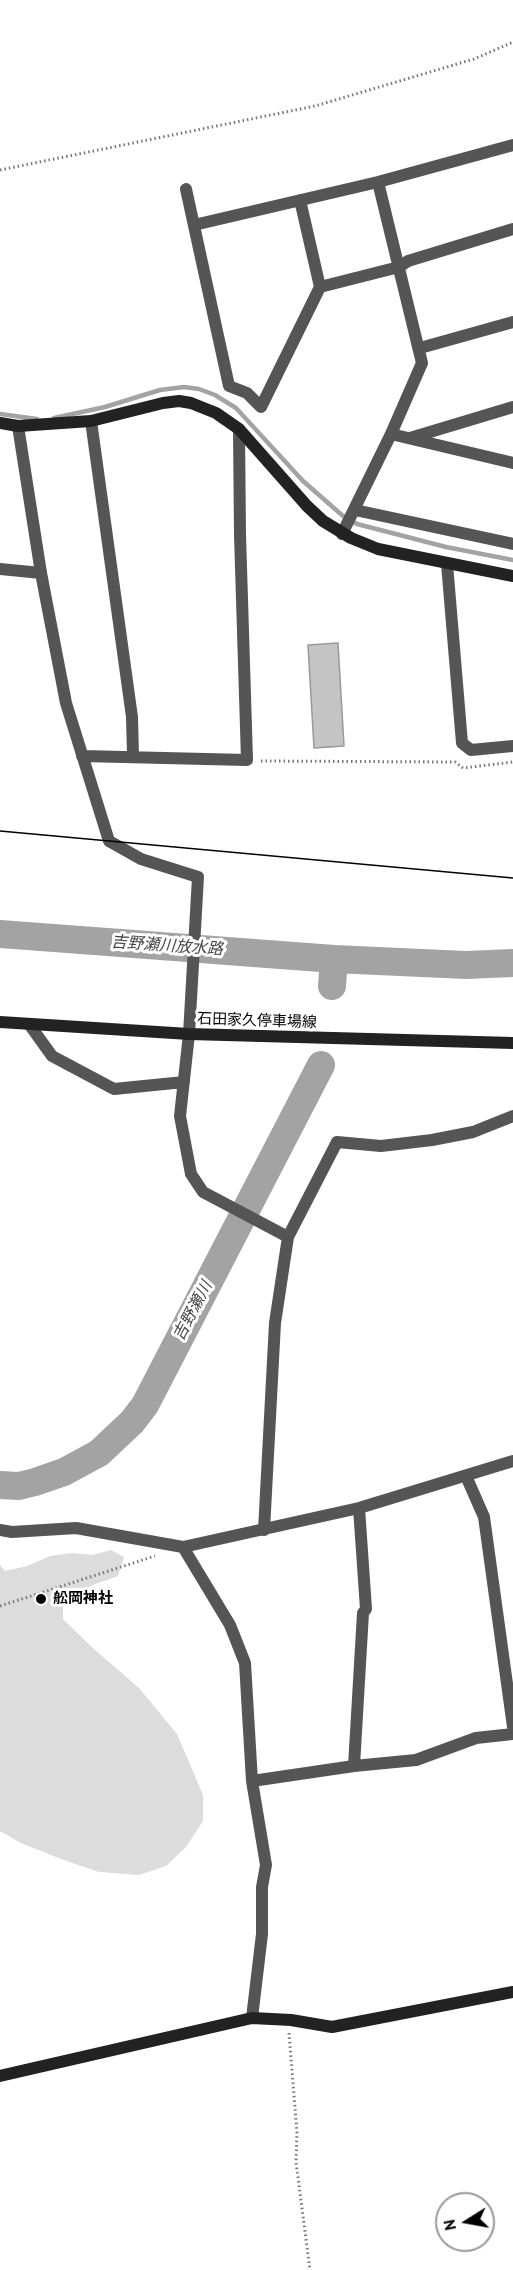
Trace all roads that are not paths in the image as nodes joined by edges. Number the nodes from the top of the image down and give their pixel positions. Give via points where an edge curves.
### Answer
1 (513, 145) edge
2 (378, 183) junction
3 (186, 189) dead end
4 (300, 200) junction
5 (194, 225) junction
6 (513, 229) edge
7 (399, 267) junction
8 (320, 286) junction
9 (513, 322) edge
10 (420, 348) junction
11 (513, 407) edge
12 (91, 421) junction
13 (0, 423) edge
14 (18, 426) junction
15 (238, 429) junction
16 (391, 434) junction
17 (408, 438) junction
18 (513, 463) edge
19 (354, 512) junction
20 (344, 530) junction
21 (513, 544) edge
22 (447, 564) junction
23 (0, 569) edge
24 (41, 573) junction
25 (513, 576) edge
26 (513, 746) edge
27 (82, 756) junction
28 (133, 756) junction
29 (0, 1022) edge
30 (29, 1024) junction
31 (189, 1034) junction
32 (513, 1043) edge
33 (184, 1082) junction
34 (513, 1116) edge
35 (288, 1237) junction
36 (513, 1461) edge
37 (466, 1476) junction
38 (359, 1508) junction
39 (0, 1530) edge
40 (264, 1530) junction
41 (183, 1547) junction
42 (513, 1727) edge
43 (513, 1734) edge
44 (354, 1766) junction
45 (252, 1781) junction
46 (513, 1992) edge
47 (252, 2019) junction
48 (0, 2076) edge

1 - 2 street
2 - 4 street
2 - 7 street
3 - 5 street
4 - 5 street
4 - 8 street
5 - 8 street via 229,386 247,393 261,407
6 - 7 street
7 - 8 street
7 - 10 street
9 - 10 street
10 - 16 street via 423,363
11 - 17 street
12 - 14 street
12 - 15 street via 179,401 216,413
12 - 28 street via 132,717
13 - 14 street
14 - 24 street
15 - 20 street via 323,521
15 - 28 street via 247,760
16 - 17 street
16 - 19 street
17 - 18 street
19 - 20 street
19 - 21 street
20 - 22 street via 378,549
22 - 25 street
22 - 26 street via 462,743 471,750
23 - 24 street
24 - 27 street via 66,703
27 - 28 street
27 - 31 street via 109,841 149,862 198,877
29 - 30 street, 石田家久停車場線
30 - 31 street, 石田家久停車場線
30 - 33 street via 52,1056 114,1089
31 - 32 street, 石田家久停車場線
31 - 33 street
33 - 35 street via 182,1134 191,1174 203,1192
34 - 35 street via 473,1132 432,1140 381,1146 337,1142
35 - 40 street via 275,1323
36 - 37 street
37 - 38 street
37 - 42 street via 484,1517
38 - 40 street
38 - 44 street via 366,1610
39 - 41 street via 76,1528
40 - 41 street
41 - 45 street via 230,1625 245,1663
43 - 44 street via 476,1738 416,1760
44 - 45 street
45 - 47 street via 266,1865
46 - 47 street via 332,2027
47 - 48 street

